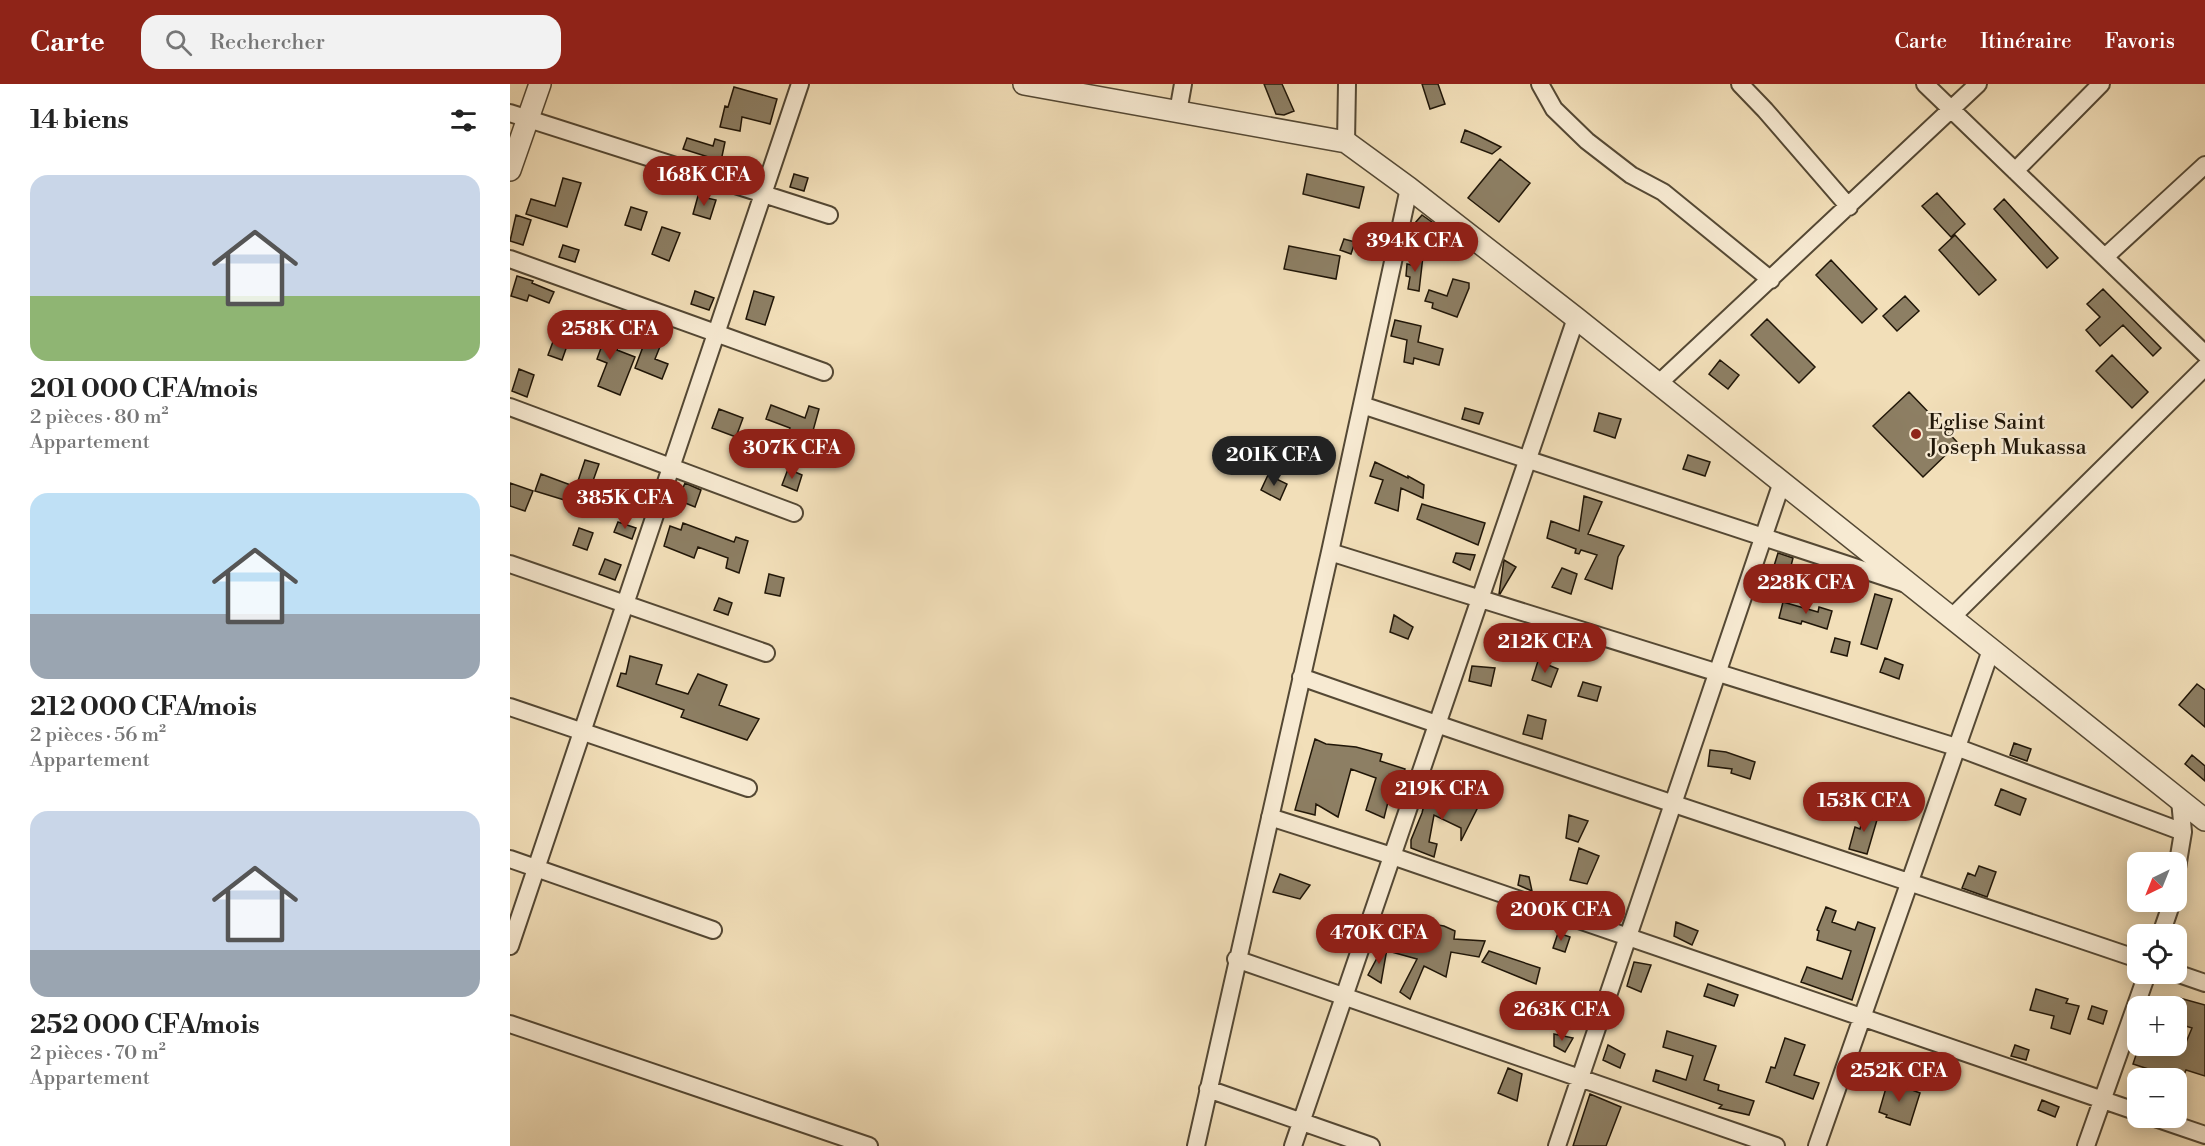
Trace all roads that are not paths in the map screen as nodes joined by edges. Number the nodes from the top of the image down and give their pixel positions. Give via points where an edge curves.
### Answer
1 (540, 84) edge
2 (800, 84) edge
3 (1024, 84) edge
4 (1183, 84) edge
5 (1347, 84) edge
6 (1540, 84) edge
7 (1740, 84) edge
8 (1925, 84) edge
9 (1978, 84) edge
10 (2097, 86) edge
11 (1952, 110) junction
12 (1178, 112) junction
13 (519, 116) edge
14 (1346, 142) junction
15 (2205, 165) edge
16 (510, 170) edge
17 (2015, 171) junction
18 (1409, 188) junction
19 (763, 194) junction
20 (1848, 207) junction
21 (829, 215) dead end
22 (2104, 257) junction
23 (510, 259) edge
24 (1771, 280) junction
25 (1576, 318) junction
26 (716, 333) junction
27 (2205, 354) edge
28 (2205, 368) edge
29 (824, 372) dead end
30 (1658, 384) junction
31 (1362, 405) junction
32 (510, 407) edge
33 (1528, 458) junction
34 (671, 467) junction
35 (1782, 482) junction
36 (794, 513) dead end
37 (1763, 537) junction
38 (1330, 552) junction
39 (510, 564) edge
40 (1913, 587) junction
41 (1482, 598) junction
42 (625, 604) junction
43 (1951, 618) junction
44 (1991, 650) junction
45 (766, 653) dead end
46 (1718, 672) junction
47 (1301, 677) junction
48 (510, 707) edge
49 (1436, 725) junction
50 (582, 732) junction
51 (1956, 747) junction
52 (748, 788) dead end
53 (2180, 800) junction
54 (1673, 803) junction
55 (1270, 817) junction
56 (2205, 820) edge
57 (2183, 832) junction
58 (2180, 852) edge
59 (1392, 856) junction
60 (510, 859) edge
61 (536, 868) junction
62 (1910, 881) junction
63 (712, 930) dead end
64 (1628, 938) junction
65 (510, 946) edge
66 (2127, 955) edge
67 (1236, 959) junction
68 (2187, 977) edge
69 (2205, 983) edge
70 (2144, 984) edge
71 (1343, 998) junction
72 (1862, 1017) junction
73 (510, 1024) edge
74 (1580, 1080) junction
75 (1208, 1089) junction
76 (2103, 1100) junction
77 (2127, 1108) edge
78 (1301, 1122) junction
79 (2184, 1128) edge
80 (2205, 1135) edge
81 (869, 1146) edge
82 (1196, 1146) edge
83 (1293, 1146) edge
84 (1371, 1146) edge
85 (1557, 1146) edge
86 (1776, 1146) edge
87 (1816, 1146) edge
88 (2086, 1146) edge

1 - 13 street
2 - 19 street
3 - 12 street
4 - 12 street
5 - 14 street
6 - 24 street via 1554,109 1587,141 1631,176 1664,192
7 - 20 street
8 - 11 street
9 - 11 street
10 - 17 street
11 - 17 street
11 - 20 street
12 - 14 street
13 - 16 street
13 - 19 street
14 - 18 street
15 - 22 street
17 - 22 street
18 - 25 street
18 - 31 street
19 - 21 street
19 - 26 street
20 - 24 street
22 - 27 street
23 - 26 street
24 - 30 street
25 - 30 street
25 - 33 street
26 - 29 street
26 - 34 street
28 - 43 street
30 - 35 street
31 - 33 street
31 - 38 street
32 - 34 street
33 - 37 street
33 - 41 street
34 - 36 street
34 - 42 street
35 - 37 street
35 - 40 street
37 - 40 street
37 - 46 street
38 - 41 street
38 - 47 street
39 - 42 street
40 - 43 street
41 - 46 street
41 - 49 street
42 - 45 street
42 - 50 street
43 - 44 street
44 - 51 street
44 - 53 street
46 - 51 street
46 - 54 street
47 - 49 street
47 - 55 street
48 - 50 street
49 - 54 street
49 - 59 street
50 - 52 street
50 - 61 street
51 - 57 street
51 - 62 street
53 - 56 street
53 - 57 street
54 - 62 street
54 - 64 street
55 - 59 street
55 - 67 street
57 - 58 street
59 - 64 street
59 - 71 street
60 - 61 street
61 - 63 street
61 - 65 street
62 - 66 street
62 - 72 street
64 - 72 street
64 - 74 street
67 - 71 street
67 - 75 street
68 - 69 street
70 - 76 street
71 - 74 street
71 - 78 street
72 - 76 street
72 - 87 street
73 - 81 street
74 - 85 street
74 - 86 street
75 - 78 street
75 - 82 street
76 - 77 street
76 - 88 street
78 - 83 street
78 - 84 street
79 - 80 street

